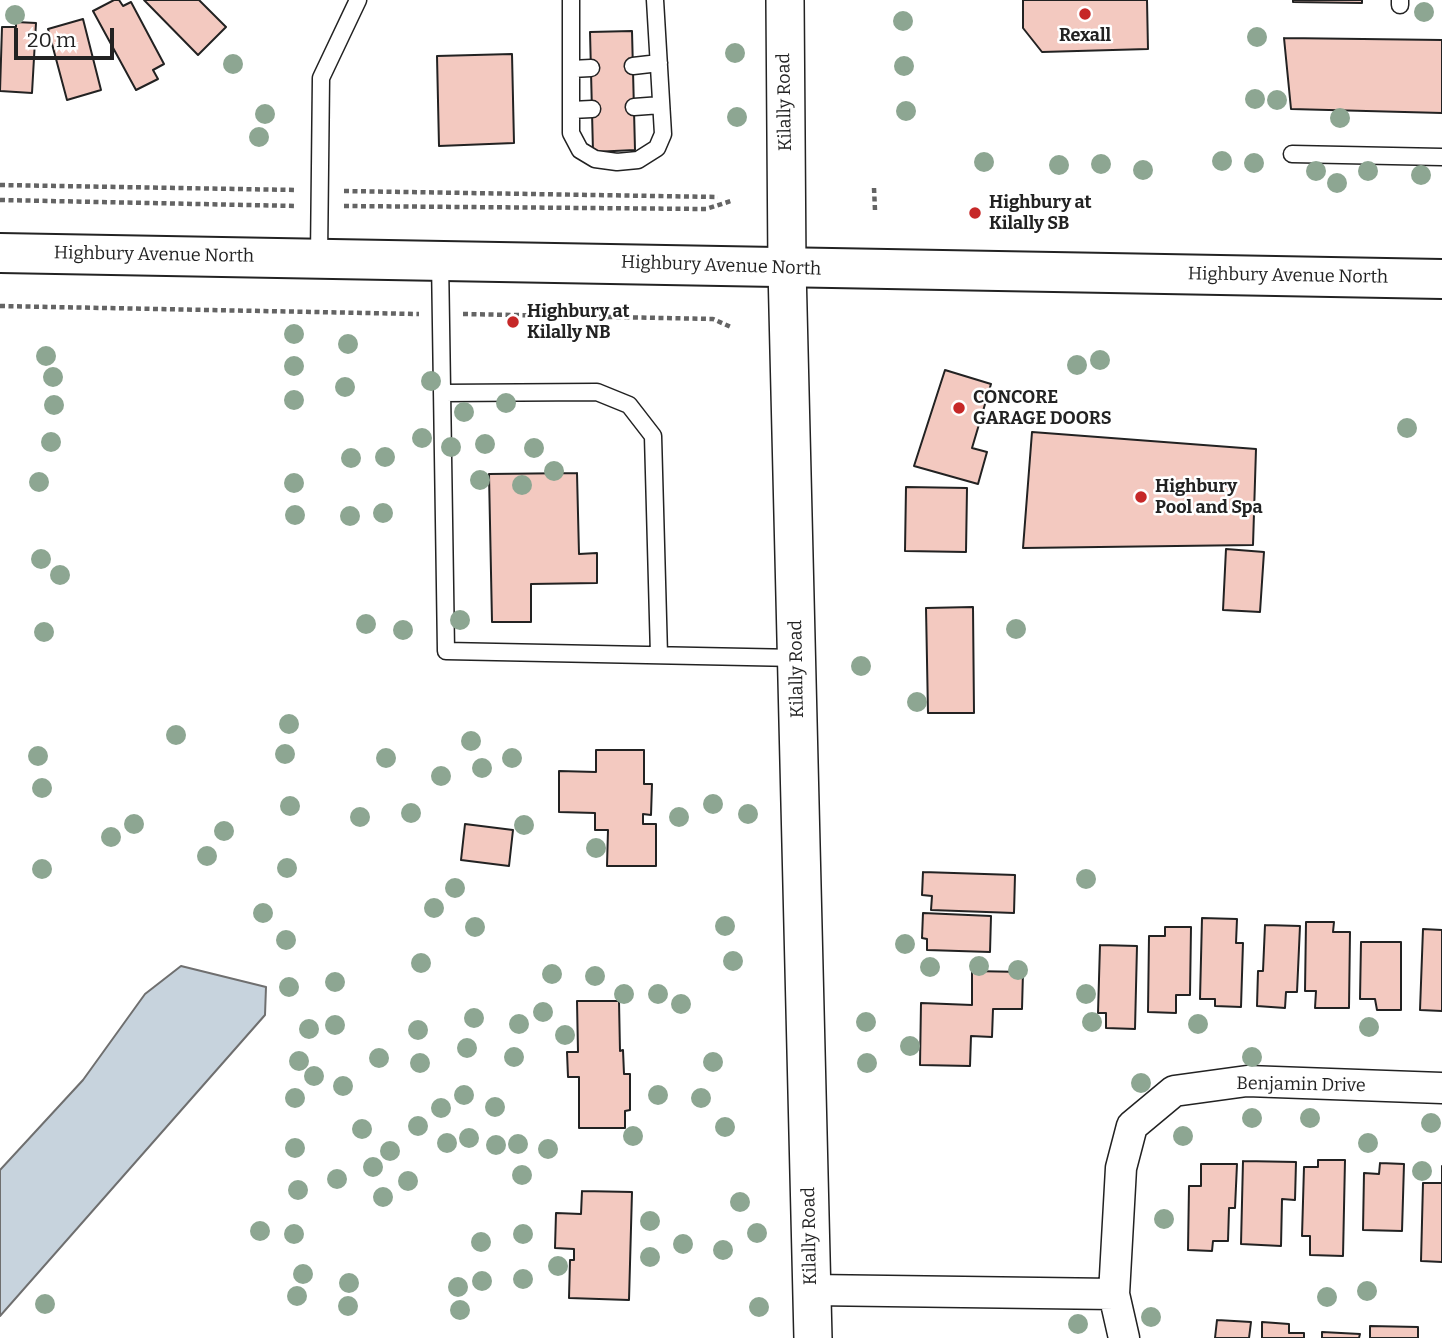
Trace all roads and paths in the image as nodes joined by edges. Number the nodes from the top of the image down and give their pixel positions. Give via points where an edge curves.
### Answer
1 (358, 0) edge
2 (571, 0) edge
3 (655, 0) edge
4 (785, 0) edge
5 (659, 63) junction
6 (633, 66) dead end
7 (591, 68) dead end
8 (571, 69) junction
9 (661, 105) junction
10 (634, 107) dead end
11 (592, 109) dead end
12 (571, 110) junction
13 (1292, 154) dead end
14 (1442, 157) edge
15 (0, 185) edge
16 (874, 188) dead end
17 (718, 197) dead end
18 (322, 198) junction
19 (0, 200) edge
20 (731, 201) dead end
21 (875, 210) dead end
22 (0, 253) edge
23 (319, 257) junction
24 (440, 259) junction
25 (787, 268) junction
26 (1442, 279) edge
27 (0, 306) edge
28 (440, 314) junction
29 (733, 328) dead end
30 (442, 393) junction
31 (659, 655) junction
32 (797, 658) junction
33 (1442, 1088) edge
34 (812, 1290) junction
35 (1114, 1294) junction
36 (813, 1338) edge
37 (1124, 1338) edge

1 - 18 lane via 321,78
2 - 8 lane
3 - 5 lane
4 - 25 street, Kilally Road
5 - 6 lane
5 - 9 lane
7 - 8 lane
8 - 12 lane
9 - 10 lane
9 - 12 lane via 663,135 657,148 638,160 617,162 595,159 580,150 571,134
11 - 12 lane
13 - 14 lane
15 - 18 path
16 - 21 path
17 - 18 path
18 - 19 path
18 - 20 path via 706,209
18 - 23 lane
22 - 23 main road, Highbury Avenue North
23 - 24 main road, Highbury Avenue North
24 - 25 main road, Highbury Avenue North
24 - 28 lane
25 - 26 main road, Highbury Avenue North
25 - 32 street, Kilally Road
27 - 28 path
28 - 29 path via 713,319
28 - 30 lane
30 - 31 lane via 597,392 629,405 653,436
30 - 31 lane via 446,651
31 - 32 lane
32 - 34 street, Kilally Road
33 - 35 street, Benjamin Drive via 1247,1081 1174,1091 1132,1126 1121,1168
34 - 35 street
34 - 36 street, Kilally Road
35 - 37 street, Benjamin Drive

